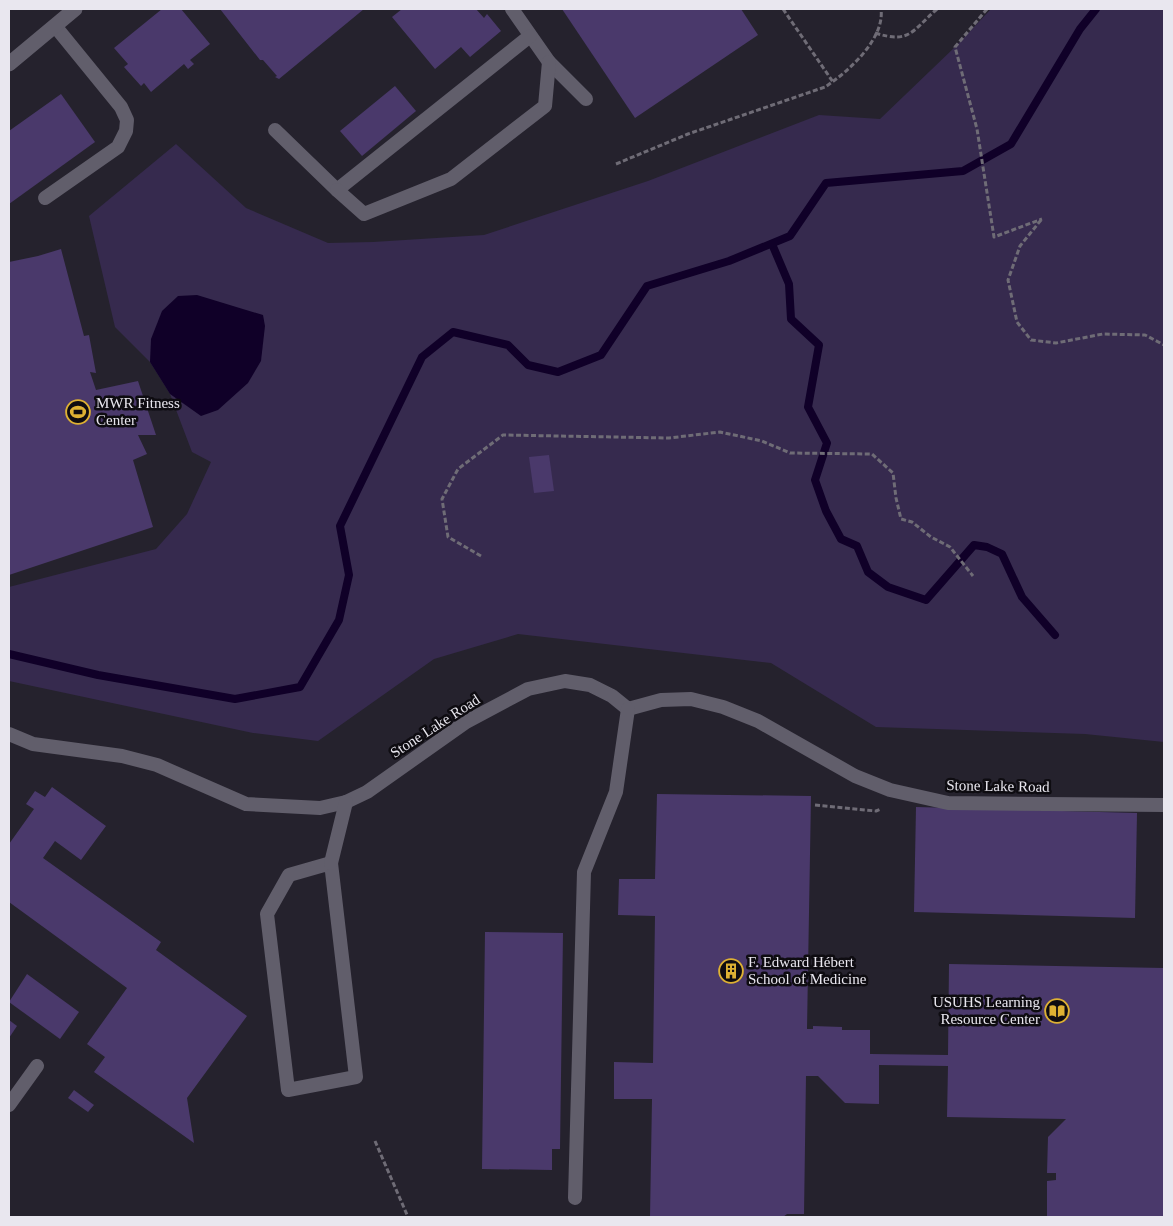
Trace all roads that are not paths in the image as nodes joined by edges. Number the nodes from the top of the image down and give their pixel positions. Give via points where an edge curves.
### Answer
1 (75, 9) edge
2 (512, 9) edge
3 (55, 26) junction
4 (530, 36) junction
5 (12, 56) edge
6 (548, 62) junction
7 (586, 99) dead end
8 (275, 130) dead end
9 (337, 190) junction
10 (45, 198) dead end
11 (628, 709) junction
12 (9, 734) edge
13 (346, 802) junction
14 (1164, 805) edge
15 (331, 863) junction
16 (37, 1066) dead end
17 (9, 1104) edge
18 (575, 1198) dead end

1 - 3 street
2 - 4 lane
3 - 5 street
3 - 10 lane via 121,107 126,131 118,147
4 - 6 lane
4 - 9 lane
6 - 7 lane
6 - 9 lane via 545,106 451,179 364,214
8 - 9 lane
11 - 13 lane, Stone Lake Road via 590,685 565,681 528,689 466,722 367,792
11 - 14 lane, Stone Lake Road via 661,700 691,699 723,707 758,721 856,776 901,792 948,803
11 - 18 lane via 616,792 584,872
12 - 13 lane, Stone Lake Road via 33,744 122,756 157,765 246,804 320,808
13 - 15 lane
15 - 15 lane via 289,875 266,914 288,1090 356,1077
16 - 17 lane

